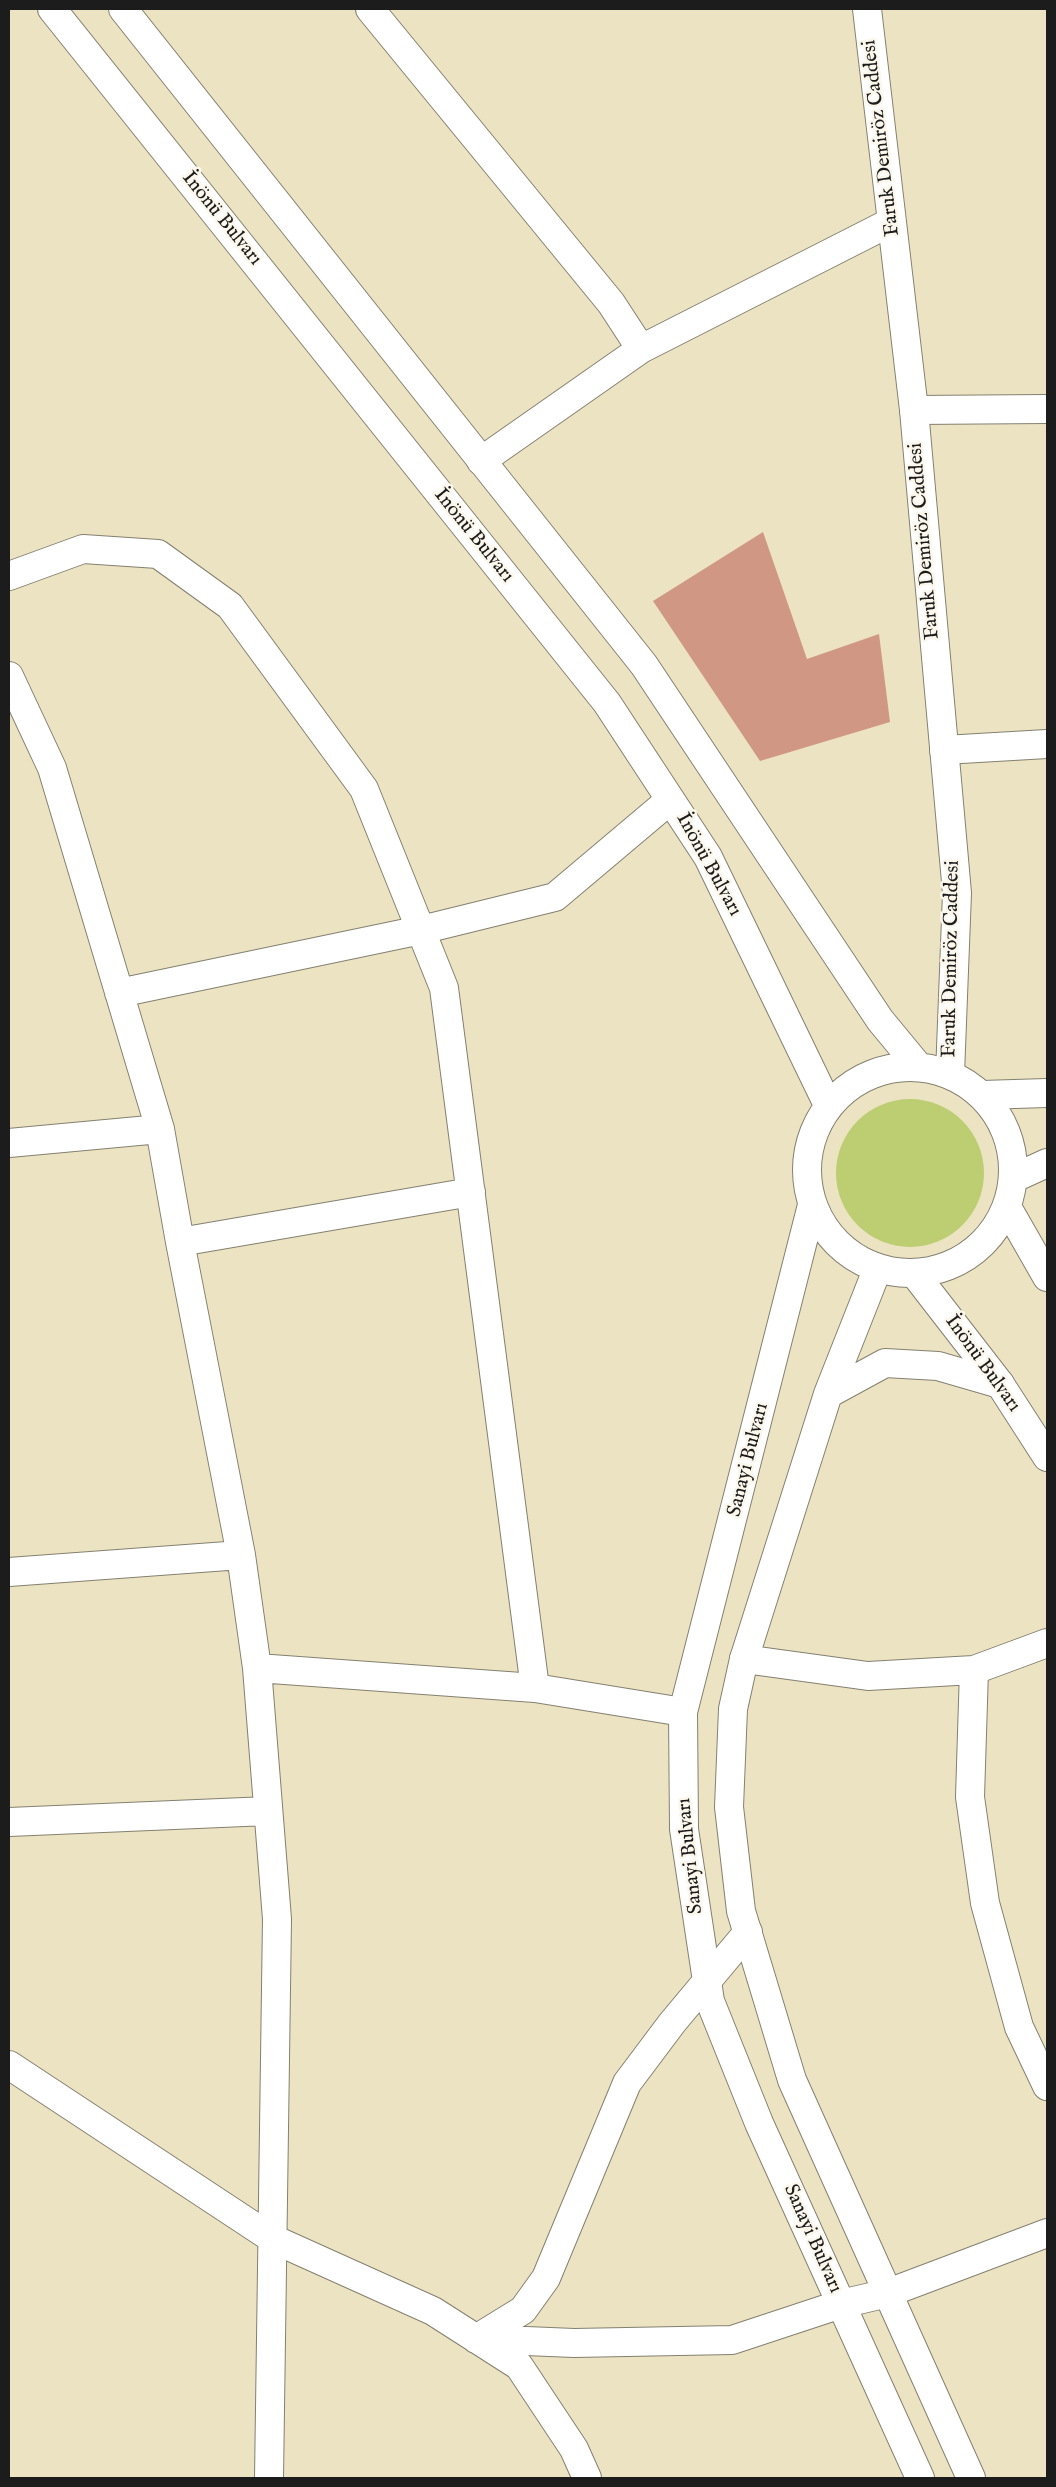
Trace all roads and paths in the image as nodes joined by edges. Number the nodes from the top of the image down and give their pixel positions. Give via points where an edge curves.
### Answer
1 (52, 9) edge
2 (123, 9) edge
3 (370, 9) edge
4 (867, 9) edge
5 (891, 222) junction
6 (641, 349) junction
7 (1047, 409) edge
8 (914, 410) junction
9 (481, 461) junction
10 (9, 576) edge
11 (9, 676) edge
12 (1047, 744) edge
13 (944, 750) junction
14 (670, 800) junction
15 (421, 930) junction
16 (118, 992) junction
17 (918, 1066) junction
18 (950, 1074) junction
19 (1047, 1093) edge
20 (982, 1095) junction
21 (828, 1106) junction
22 (160, 1130) junction
23 (9, 1143) edge
24 (1047, 1163) edge
25 (1014, 1178) junction
26 (471, 1192) junction
27 (812, 1205) junction
28 (1007, 1207) junction
29 (180, 1242) junction
30 (877, 1270) junction
31 (914, 1273) junction
32 (1047, 1277) edge
33 (1000, 1384) junction
34 (828, 1394) junction
35 (1047, 1458) edge
36 (241, 1555) junction
37 (9, 1572) edge
38 (1047, 1643) edge
39 (744, 1659) junction
40 (257, 1668) junction
41 (974, 1670) junction
42 (535, 1688) junction
43 (683, 1712) junction
44 (268, 1811) junction
45 (9, 1822) edge
46 (748, 1932) junction
47 (707, 1982) junction
48 (9, 2065) edge
49 (1047, 2086) edge
50 (1047, 2233) edge
51 (273, 2240) junction
52 (888, 2293) junction
53 (841, 2304) junction
54 (476, 2339) junction
55 (269, 2478) edge
56 (587, 2478) edge
57 (920, 2478) edge
58 (971, 2478) edge

1 - 14 street, İnönü Bulvarı via 607,703
2 - 9 street
3 - 6 street via 611,302
4 - 5 street, Faruk Demiröz Caddesi
5 - 6 street
5 - 8 street, Faruk Demiröz Caddesi
6 - 9 street
7 - 8 street
8 - 13 street, Faruk Demiröz Caddesi
9 - 17 street via 644,665 880,1020
10 - 15 street via 83,548 158,554 230,606 364,789
11 - 16 street via 52,768
12 - 13 street
13 - 18 street, Faruk Demiröz Caddesi via 957,893
14 - 15 street via 556,897
14 - 21 street, İnönü Bulvarı via 708,857
15 - 16 street
15 - 26 street via 444,988
16 - 22 street
17 - 18 street
17 - 21 street via 884,1069 853,1083
18 - 20 street
19 - 20 street
20 - 25 street via 1001,1119 1012,1147
21 - 27 street via 811,1136 806,1171
22 - 23 street
22 - 29 street
24 - 25 street
25 - 28 street
26 - 29 street
26 - 42 street
27 - 30 street via 828,1234 852,1255
27 - 43 street, Sanayi Bulvarı
28 - 31 street via 992,1233 970,1254 943,1268
28 - 32 street
29 - 36 street
30 - 31 street
30 - 34 street
31 - 33 street, İnönü Bulvarı
33 - 34 street via 938,1366 885,1362
33 - 35 street, İnönü Bulvarı
34 - 39 street
36 - 37 street
36 - 40 street
38 - 41 street
39 - 41 street via 868,1676
39 - 46 street via 733,1709 729,1807 741,1911
40 - 42 street
40 - 44 street
41 - 49 street via 970,1797 985,1902 1019,2026
42 - 43 street
43 - 47 street, Sanayi Bulvarı via 684,1829
44 - 45 street
44 - 51 street via 277,1919
46 - 47 street
46 - 52 street via 792,2080
47 - 53 street, Sanayi Bulvarı via 710,2001 759,2123
47 - 54 street via 627,2083 546,2278 523,2310
48 - 51 street
50 - 52 street
51 - 54 street via 433,2311
51 - 55 street
52 - 53 street
52 - 58 street
53 - 54 street via 732,2340 574,2343
53 - 57 street, Sanayi Bulvarı
54 - 56 street via 519,2366 574,2449

